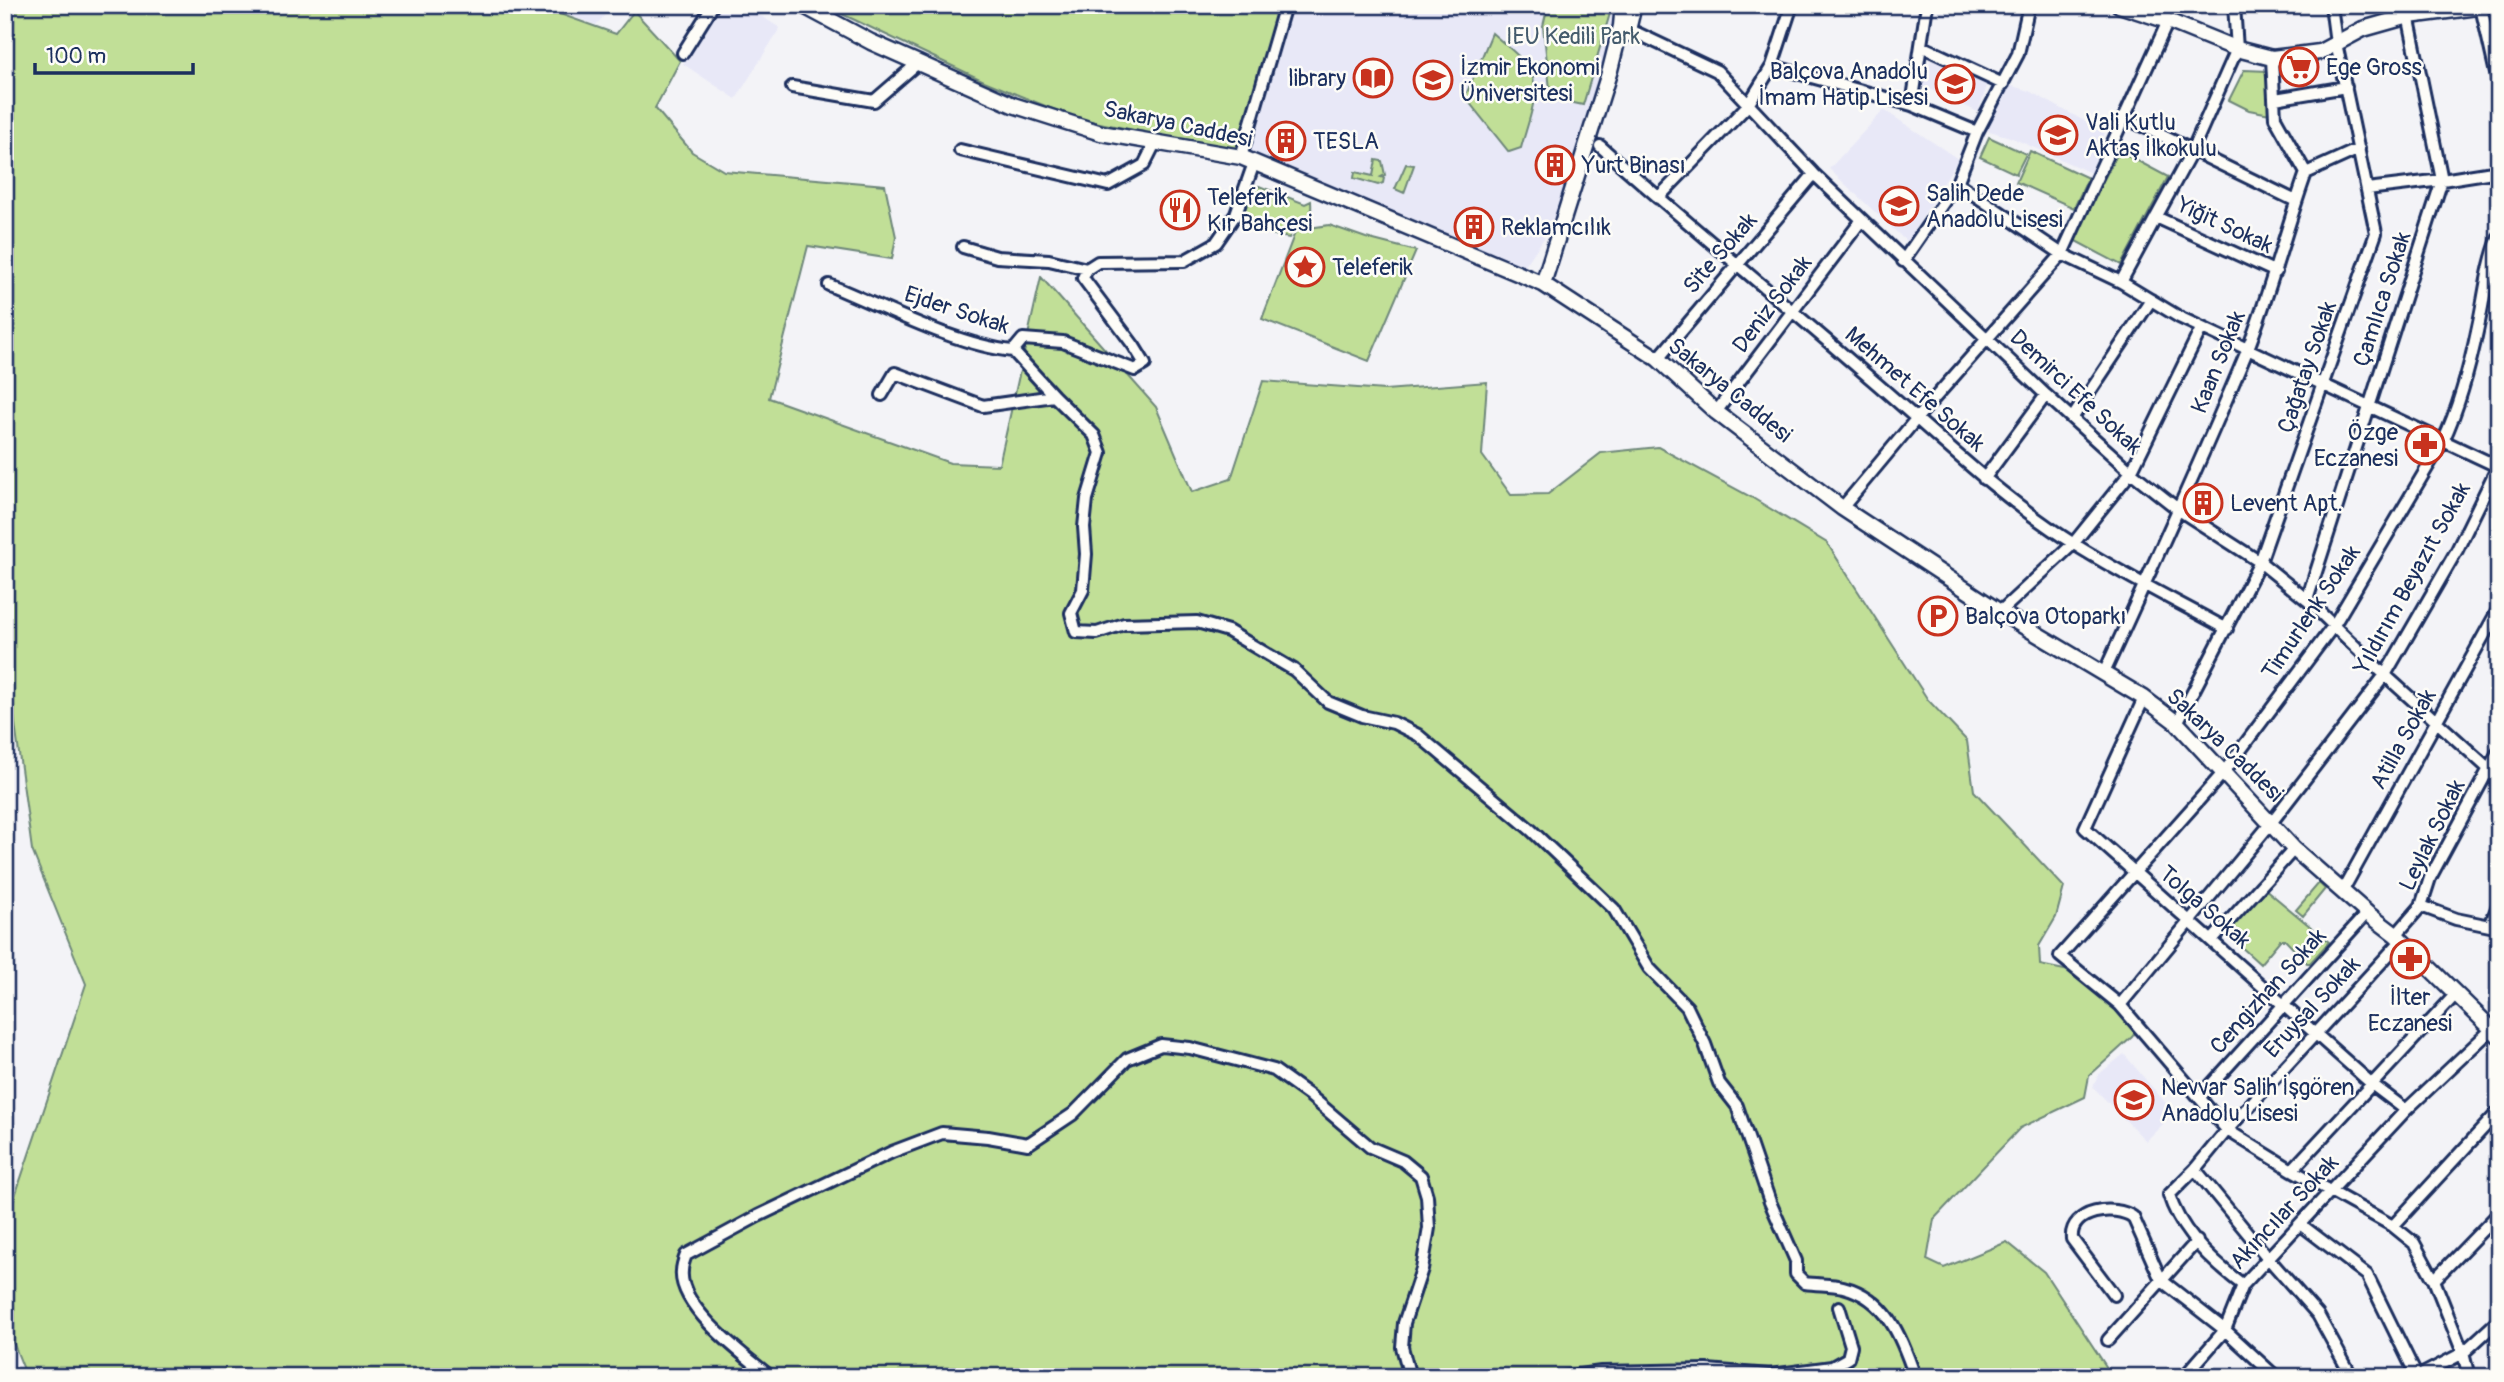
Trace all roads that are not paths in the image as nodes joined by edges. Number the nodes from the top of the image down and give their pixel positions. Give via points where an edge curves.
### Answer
1 (713, 5) edge
2 (802, 5) edge
3 (1285, 5) edge
4 (1623, 5) edge
5 (1634, 5) edge
6 (1792, 5) edge
7 (1927, 5) edge
8 (2029, 5) edge
9 (2234, 5) edge
10 (2331, 5) edge
11 (2487, 6) edge
12 (2128, 7) edge
13 (2408, 11) edge
14 (2168, 21) junction
15 (1625, 27) junction
16 (2336, 43) junction
17 (1921, 46) junction
18 (2237, 49) junction
19 (683, 53) dead end
20 (2272, 58) junction
21 (919, 62) junction
22 (1772, 66) junction
23 (2003, 84) junction
24 (792, 87) dead end
25 (2346, 87) junction
26 (2499, 87) edge
27 (2275, 99) junction
28 (1748, 104) junction
29 (1912, 105) junction
30 (2124, 117) junction
31 (1977, 132) junction
32 (1155, 142) junction
33 (1600, 146) dead end
34 (2359, 149) junction
35 (961, 150) dead end
36 (2192, 151) junction
37 (1248, 160) junction
38 (2499, 171) edge
39 (2306, 173) junction
40 (1814, 174) junction
41 (2442, 180) junction
42 (1957, 183) junction
43 (2367, 189) junction
44 (1658, 198) junction
45 (2296, 201) junction
46 (2156, 216) junction
47 (1861, 221) junction
48 (2499, 237) edge
49 (963, 247) dead end
50 (2062, 254) junction
51 (2495, 258) edge
52 (1903, 261) junction
53 (1736, 266) junction
54 (1087, 270) junction
55 (2276, 272) junction
56 (2121, 282) junction
57 (1543, 284) junction
58 (829, 285) dead end
59 (2151, 300) junction
60 (1793, 311) junction
61 (2201, 329) junction
62 (1987, 339) junction
63 (2247, 350) junction
64 (1013, 351) junction
65 (1658, 359) junction
66 (2324, 384) junction
67 (882, 395) dead end
68 (2046, 395) junction
69 (1054, 396) junction
70 (2370, 406) junction
71 (1716, 412) junction
72 (2073, 417) junction
73 (1917, 418) junction
74 (2442, 441) junction
75 (2498, 466) edge
76 (2131, 472) junction
77 (1984, 479) junction
78 (1842, 508) junction
79 (2179, 510) junction
80 (2073, 544) junction
81 (2260, 562) junction
82 (2144, 584) junction
83 (2307, 600) junction
84 (2499, 608) edge
85 (2000, 612) junction
86 (2334, 625) junction
87 (2227, 629) junction
88 (2104, 673) junction
89 (2385, 675) junction
90 (2144, 698) junction
91 (2437, 721) junction
92 (2177, 723) junction
93 (2499, 750) edge
94 (2489, 769) junction
95 (2224, 772) junction
96 (2499, 784) edge
97 (2271, 822) junction
98 (2294, 849) junction
99 (2134, 873) junction
100 (2343, 890) junction
101 (2421, 906) junction
102 (2498, 910) edge
103 (2368, 913) junction
104 (2190, 920) junction
105 (2399, 938) junction
106 (2211, 940) junction
107 (2455, 995) junction
108 (2120, 1005) junction
109 (2284, 1005) junction
110 (2316, 1033) junction
111 (2495, 1033) edge
112 (2373, 1085) junction
113 (2200, 1097) junction
114 (2406, 1110) junction
115 (2499, 1111) edge
116 (2227, 1130) junction
117 (2195, 1169) junction
118 (2292, 1170) junction
119 (2332, 1191) junction
120 (2499, 1213) edge
121 (2300, 1224) junction
122 (2393, 1226) junction
123 (2197, 1241) junction
124 (2268, 1258) junction
125 (2161, 1280) junction
126 (2434, 1280) junction
127 (2243, 1285) junction
128 (2114, 1295) dead end
129 (1839, 1307) dead end
130 (2499, 1320) edge
131 (2225, 1330) junction
132 (2108, 1340) dead end
133 (2463, 1353) junction
134 (771, 1377) edge
135 (1410, 1377) edge
136 (1564, 1377) edge
137 (1915, 1377) edge
138 (2184, 1377) edge
139 (2276, 1377) edge
140 (2352, 1377) edge
141 (2417, 1377) edge
142 (2469, 1377) edge

1 - 19 street
2 - 21 main road, Sakarya Caddesi
3 - 37 street
4 - 15 main road
5 - 15 main road
6 - 22 street
7 - 17 street
8 - 23 street via 2018,54
9 - 18 street
10 - 16 street, Çağatay Sokak
11 - 13 main road
11 - 26 street
12 - 14 main road
13 - 16 main road
13 - 41 street, Çamlıca Sokak
14 - 18 main road
14 - 30 street
15 - 28 street, Demirci Efe Sokak via 1717,71
15 - 57 main road
16 - 20 main road via 2320,52
16 - 25 street, Çağatay Sokak
17 - 23 street
17 - 29 street
18 - 20 main road
18 - 36 street
20 - 27 street
21 - 24 street via 874,101
21 - 32 main road, Sakarya Caddesi via 1013,106 1101,133
22 - 28 street
22 - 29 street
23 - 31 street
25 - 27 street
25 - 34 street, Çağatay Sokak
27 - 39 street via 2275,118
28 - 40 street, Demirci Efe Sokak
28 - 44 street
29 - 31 street
30 - 36 street
30 - 50 street
31 - 42 street
32 - 35 street via 1144,165 1108,185
32 - 37 main road, Sakarya Caddesi
33 - 44 street, Mehmet Efe Sokak
34 - 39 street
34 - 43 street, Çağatay Sokak
36 - 45 street
36 - 46 street
37 - 54 street via 1236,214 1216,243 1184,261 1098,262
37 - 57 main road, Sakarya Caddesi
38 - 41 street
39 - 45 street, Kaan Sokak
40 - 47 street, Demirci Efe Sokak
40 - 53 street, Site Sokak
41 - 43 street
41 - 70 street, Çamlıca Sokak
42 - 50 street
42 - 52 street
43 - 66 street, Çağatay Sokak via 2376,233
44 - 53 street, Mehmet Efe Sokak
45 - 55 street, Kaan Sokak
46 - 55 street, Yiğit Sokak
46 - 56 street
47 - 52 street, Demirci Efe Sokak
47 - 60 street, Deniz Sokak
48 - 51 street, Timurlenk Sokak
49 - 54 street via 997,257 1049,260
50 - 56 street
50 - 62 street
51 - 74 street, Timurlenk Sokak via 2456,412
52 - 62 street, Demirci Efe Sokak
53 - 60 street, Mehmet Efe Sokak
53 - 65 street, Site Sokak
54 - 64 street, Ejder Sokak via 1083,278 1145,364 1135,370 1063,342 1023,339
55 - 63 street, Kaan Sokak
56 - 59 street
57 - 65 main road, Sakarya Caddesi
58 - 64 street, Ejder Sokak via 933,328
59 - 61 street
59 - 72 street
60 - 71 street, Deniz Sokak
60 - 73 street, Mehmet Efe Sokak
61 - 63 street
61 - 76 street
62 - 68 street, Demirci Efe Sokak
62 - 73 street
63 - 66 street
63 - 79 street, Kaan Sokak
64 - 69 street
65 - 71 main road, Sakarya Caddesi
66 - 70 street
66 - 81 street, Çağatay Sokak
67 - 69 street via 895,373 983,406
68 - 72 street, Demirci Efe Sokak
68 - 77 street
69 - 137 street via 1094,435 1101,453 1087,499 1083,590 1071,613 1076,632 1097,633 1124,624 1197,622 1228,631 1294,670 1328,702 1418,735 1531,830 1614,909 1649,968 1687,1007 1719,1083 1737,1105 1796,1261 1796,1274 1805,1283 1843,1287 1864,1295 1888,1314
70 - 74 street
70 - 83 street, Çamlıca Sokak
71 - 78 main road, Sakarya Caddesi
72 - 76 street, Demirci Efe Sokak
73 - 77 street, Mehmet Efe Sokak
73 - 78 street
74 - 75 street
74 - 86 street, Timurlenk Sokak
75 - 89 street, Yıldırım Beyazıt Sokak via 2458,550
76 - 79 street, Demirci Efe Sokak
76 - 80 street
77 - 80 street, Mehmet Efe Sokak
78 - 85 main road, Sakarya Caddesi
79 - 81 street, Demirci Efe Sokak
79 - 82 street, Kaan Sokak
80 - 82 street, Mehmet Efe Sokak
80 - 85 street
81 - 83 street, Demirci Efe Sokak
81 - 87 street, Çağatay Sokak
82 - 87 street, Mehmet Efe Sokak
82 - 88 street, Kaan Sokak
83 - 86 street, Demirci Efe Sokak
84 - 91 street, Atilla Sokak
85 - 88 main road, Sakarya Caddesi
86 - 89 street, Demirci Efe Sokak
86 - 95 street, Timurlenk Sokak
87 - 92 street, Çağatay Sokak
88 - 90 main road, Sakarya Caddesi
89 - 91 street, Demirci Efe Sokak
89 - 97 street, Yıldırım Beyazıt Sokak
90 - 92 main road, Sakarya Caddesi
90 - 99 street, Tolga Sokak via 2085,828
91 - 94 street, Demirci Efe Sokak
91 - 100 street, Atilla Sokak
92 - 95 main road, Sakarya Caddesi
93 - 94 street, Leylak Sokak
94 - 96 street, Demirci Efe Sokak
94 - 101 street, Leylak Sokak via 2430,878
95 - 97 main road, Sakarya Caddesi
95 - 99 street, Timurlenk Sokak
97 - 98 main road, Sakarya Caddesi
97 - 104 street, Yıldırım Beyazıt Sokak
98 - 100 main road, Sakarya Caddesi
98 - 106 street
99 - 104 street, Tolga Sokak
99 - 108 street, Timurlenk Sokak via 2060,956
100 - 103 main road, Sakarya Caddesi
101 - 102 street via 2490,926
101 - 105 street, Leylak Sokak
103 - 105 main road, Sakarya Caddesi
103 - 109 street, Cengizhan Sokak
104 - 106 street, Tolga Sokak
104 - 108 street, Yıldırım Beyazıt Sokak
105 - 107 main road, Sakarya Caddesi
105 - 110 street, Eruysal Sokak
106 - 109 street, Tolga Sokak
107 - 111 main road, Sakarya Caddesi
107 - 112 street
108 - 113 street
109 - 110 street, Tolga Sokak
109 - 113 street, Cengizhan Sokak
110 - 112 street, Tolga Sokak
110 - 116 street, Eruysal Sokak
111 - 114 street, Akıncılar Sokak
112 - 114 street, Tolga Sokak
112 - 118 street
113 - 116 street
114 - 119 street, Akıncılar Sokak
115 - 122 street
116 - 117 street, Eruysal Sokak
116 - 118 street
117 - 123 street, Eruysal Sokak via 2169,1195 2175,1215
117 - 124 street
118 - 119 street
119 - 121 street, Akıncılar Sokak
119 - 122 street
120 - 126 street
121 - 124 street, Akıncılar Sokak
121 - 141 street via 2367,1275
122 - 126 street via 2413,1243
123 - 125 street
123 - 127 street
124 - 127 street, Akıncılar Sokak
124 - 140 street via 2318,1315
125 - 128 street via 2133,1217 2099,1211 2074,1225 2072,1238
125 - 131 street
125 - 132 street
126 - 133 street
127 - 131 street, Akıncılar Sokak
129 - 136 street via 1851,1346 1848,1358 1832,1367 1770,1375 1707,1370
130 - 133 street
131 - 138 street, Akıncılar Sokak
131 - 139 street
133 - 141 street
133 - 142 street
134 - 135 street via 715,1331 690,1298 681,1273 686,1255 892,1152 942,1133 1028,1144 1073,1114 1127,1059 1161,1045 1274,1070 1370,1147 1403,1161 1421,1176 1429,1228 1422,1269 1404,1323 1402,1347

